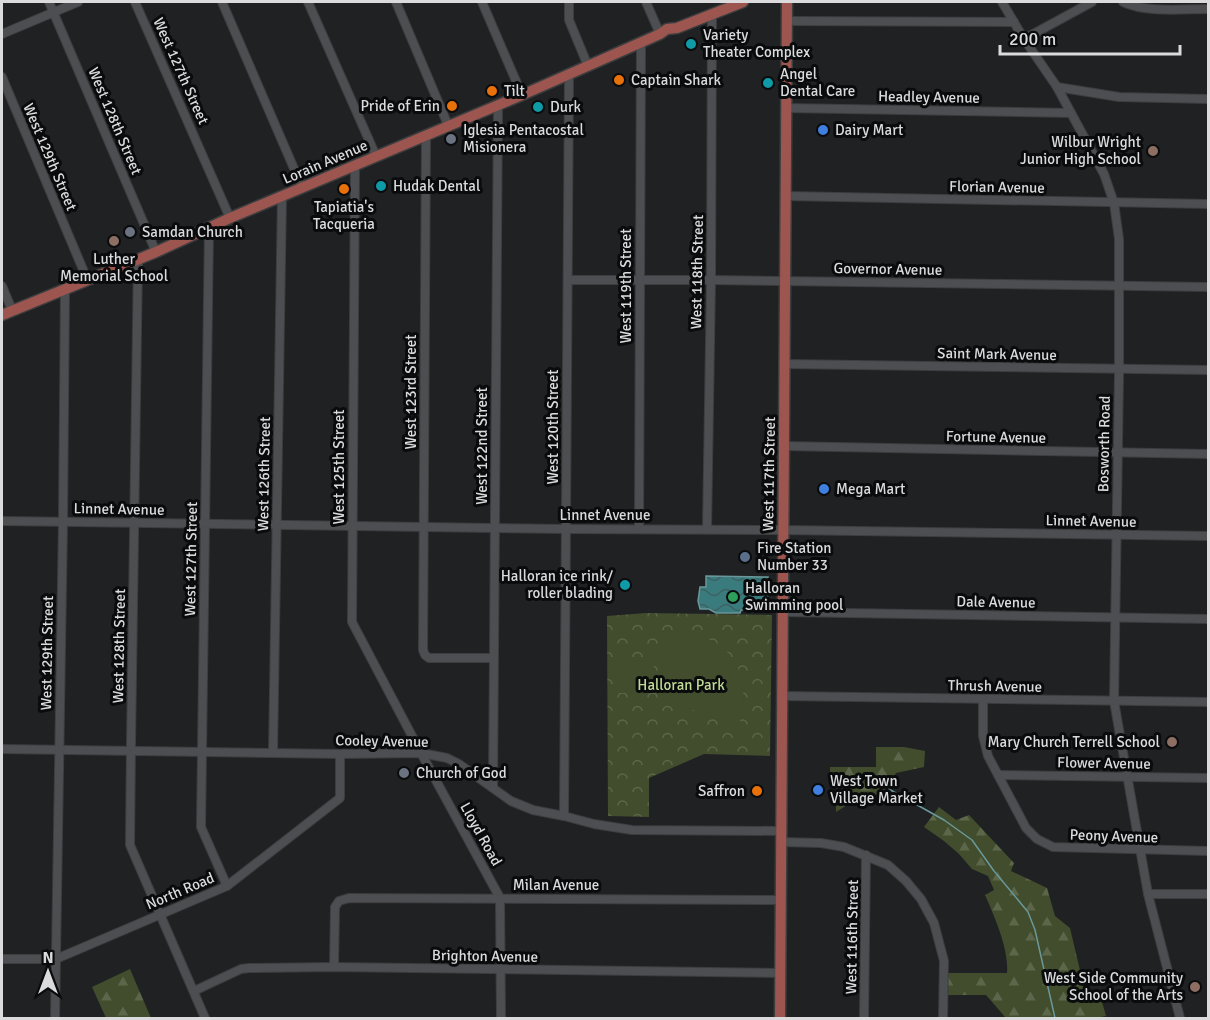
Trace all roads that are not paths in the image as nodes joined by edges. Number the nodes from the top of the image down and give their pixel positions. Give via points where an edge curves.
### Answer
1 (49, 2) edge
2 (78, 2) edge
3 (135, 2) edge
4 (222, 2) edge
5 (308, 2) edge
6 (396, 2) edge
7 (482, 2) edge
8 (569, 2) edge
9 (646, 2) edge
10 (787, 2) edge
11 (1002, 2) edge
12 (1092, 2) edge
13 (1123, 2) edge
14 (735, 3) edge
15 (1174, 5) edge
16 (1209, 9) edge
17 (54, 12) junction
18 (712, 14) junction
19 (787, 21) junction
20 (1014, 22) junction
21 (2, 34) edge
22 (660, 34) junction
23 (1024, 39) junction
24 (641, 43) junction
25 (588, 66) junction
26 (569, 75) junction
27 (2, 77) edge
28 (1057, 87) junction
29 (522, 95) junction
30 (1209, 99) edge
31 (498, 105) junction
32 (786, 108) junction
33 (1071, 113) junction
34 (448, 125) junction
35 (426, 135) junction
36 (376, 156) junction
37 (355, 165) junction
38 (302, 187) junction
39 (282, 196) junction
40 (786, 196) junction
41 (1114, 203) junction
42 (1209, 204) edge
43 (230, 218) junction
44 (209, 227) junction
45 (156, 252) junction
46 (138, 259) junction
47 (87, 279) junction
48 (568, 280) junction
49 (639, 280) junction
50 (711, 280) junction
51 (786, 281) junction
52 (2, 286) edge
53 (1119, 286) junction
54 (1209, 287) edge
55 (65, 288) junction
56 (7, 312) edge
57 (785, 364) junction
58 (1119, 369) junction
59 (1209, 370) edge
60 (784, 446) junction
61 (1118, 453) junction
62 (1209, 454) edge
63 (2, 520) edge
64 (63, 522) junction
65 (135, 523) junction
66 (205, 524) junction
67 (277, 525) junction
68 (352, 526) junction
69 (423, 527) junction
70 (495, 528) junction
71 (566, 529) junction
72 (639, 529) junction
73 (707, 529) junction
74 (783, 530) junction
75 (1116, 535) junction
76 (1209, 536) edge
77 (783, 612) junction
78 (1115, 617) junction
79 (1209, 619) edge
80 (494, 658) junction
81 (782, 696) junction
82 (983, 699) junction
83 (1114, 701) junction
84 (1209, 702) edge
85 (2, 749) edge
86 (59, 749) junction
87 (130, 750) junction
88 (202, 752) junction
89 (273, 753) junction
90 (421, 753) junction
91 (340, 754) junction
92 (999, 775) junction
93 (1127, 777) junction
94 (1209, 778) edge
95 (494, 788) junction
96 (564, 816) junction
97 (781, 831) junction
98 (781, 842) junction
99 (1140, 850) junction
100 (1209, 851) edge
101 (866, 855) junction
102 (227, 886) junction
103 (1148, 894) junction
104 (1209, 894) edge
105 (500, 898) junction
106 (781, 900) junction
107 (159, 915) junction
108 (2, 959) edge
109 (56, 959) junction
110 (334, 967) junction
111 (502, 969) junction
112 (780, 973) junction
113 (194, 991) junction
114 (55, 1018) edge
115 (205, 1018) edge
116 (501, 1018) edge
117 (780, 1018) edge
118 (864, 1018) edge
119 (943, 1018) edge
120 (1180, 1018) edge

1 - 17 street, West 128th Street
2 - 17 street
3 - 43 street, West 127th Street
4 - 38 street
5 - 36 street
6 - 34 street
7 - 29 street
8 - 25 street via 569,20
9 - 22 street
10 - 19 main road, West 117th Street
11 - 20 street, Bosworth Road
12 - 23 street
13 - 15 street via 1141,8
14 - 18 main road, Lorain Avenue
15 - 16 street
17 - 21 street
17 - 45 street, West 128th Street
18 - 22 main road, Lorain Avenue
18 - 50 street, West 118th Street
19 - 20 street
19 - 32 main road, West 117th Street
20 - 23 street, Bosworth Road
22 - 24 main road, Lorain Avenue
23 - 28 street, Bosworth Road
24 - 25 main road, Lorain Avenue
24 - 49 street, West 119th Street
25 - 26 main road, Lorain Avenue
26 - 29 main road, Lorain Avenue
26 - 48 street, West 120th Street
27 - 47 street, West 129th Street
28 - 30 street via 1119,97
28 - 33 street, Bosworth Road
29 - 31 main road, Lorain Avenue
31 - 34 main road, Lorain Avenue
31 - 70 street, West 122nd Street
32 - 33 street, Headley Avenue
32 - 40 main road, West 117th Street
33 - 41 street, Bosworth Road via 1104,174
34 - 35 main road, Lorain Avenue
35 - 36 main road, Lorain Avenue
35 - 69 street, West 123rd Street
36 - 37 main road, Lorain Avenue
37 - 38 main road, Lorain Avenue
37 - 68 street, West 125th Street
38 - 39 main road, Lorain Avenue
39 - 43 main road, Lorain Avenue
39 - 67 street, West 126th Street
40 - 41 street, Florian Avenue
40 - 51 main road, West 117th Street
41 - 42 street, Florian Avenue
41 - 53 street, Bosworth Road
43 - 44 main road, Lorain Avenue
44 - 45 main road, Lorain Avenue
44 - 66 street, West 127th Street
45 - 46 main road, Lorain Avenue
46 - 47 main road, Lorain Avenue
46 - 65 street, West 128th Street
47 - 55 main road, Lorain Avenue
48 - 49 street, Governor Avenue
48 - 71 street, West 120th Street
49 - 50 street, Governor Avenue
49 - 72 street, West 119th Street
50 - 51 street, Governor Avenue
50 - 73 street, West 118th Street
51 - 53 street, Governor Avenue
51 - 57 main road, West 117th Street
52 - 56 street
53 - 54 street, Governor Avenue
53 - 58 street, Bosworth Road
55 - 56 main road, Lorain Avenue
55 - 64 street, West 129th Street
57 - 58 street, Saint Mark Avenue
57 - 60 main road, West 117th Street
58 - 59 street, Saint Mark Avenue
58 - 61 street, Bosworth Road
60 - 61 street, Fortune Avenue
60 - 74 main road, West 117th Street
61 - 62 street, Fortune Avenue
61 - 75 street, Bosworth Road
63 - 64 street, Linnet Avenue
64 - 65 street, Linnet Avenue
64 - 86 street, West 129th Street
65 - 66 street, Linnet Avenue
65 - 87 street, West 128th Street
66 - 67 street, Linnet Avenue
66 - 88 street, West 127th Street
67 - 68 street, Linnet Avenue
67 - 89 street, West 126th Street
68 - 69 street, Linnet Avenue
68 - 90 street, West 125th Street via 352,622
69 - 70 street, Linnet Avenue
69 - 80 street, West 123rd Street via 425,655
70 - 71 street, Linnet Avenue
70 - 80 street, West 122nd Street
71 - 72 street, Linnet Avenue
71 - 96 street, West 120th Street
72 - 73 street, Linnet Avenue
73 - 74 street, Linnet Avenue
74 - 75 street, Linnet Avenue
74 - 77 main road, West 117th Street
75 - 76 street, Linnet Avenue
75 - 78 street, Bosworth Road
77 - 78 street, Dale Avenue
77 - 81 main road, West 117th Street
78 - 79 street, Dale Avenue
78 - 83 street, Bosworth Road
80 - 95 street, West 122nd Street
81 - 82 street, Thrush Avenue
81 - 97 main road, West 117th Street
82 - 83 street, Thrush Avenue
82 - 92 street via 983,736
83 - 84 street, Thrush Avenue
83 - 93 street, Bosworth Road
85 - 86 street, Cooley Avenue
86 - 87 street, Cooley Avenue
86 - 109 street, West 129th Street
87 - 88 street, Cooley Avenue
87 - 107 street, West 128th Street via 130,845
88 - 89 street, Cooley Avenue
88 - 102 street, West 127th Street via 201,827
89 - 91 street, Cooley Avenue
90 - 91 street, Cooley Avenue
90 - 95 street, Cooley Avenue via 447,758
90 - 105 street, Lloyd Road
91 - 102 street, North Road via 340,798
92 - 93 street, Flower Avenue
92 - 99 street, Peony Avenue via 1026,828 1037,839 1053,847
93 - 94 street, Flower Avenue
93 - 99 street, Bosworth Road
95 - 96 street, Cooley Avenue via 533,810
96 - 97 street, Cooley Avenue via 632,830
97 - 98 main road, West 117th Street
98 - 101 street via 821,843
98 - 106 main road, West 117th Street
99 - 100 street, Peony Avenue
99 - 103 street, Bosworth Road
101 - 118 street, West 116th Street
101 - 119 street via 888,865 906,881 934,922 944,962
102 - 107 street, North Road
103 - 104 street
103 - 120 street, Bosworth Road
105 - 106 street, Milan Avenue
105 - 110 street, Milan Avenue via 339,900 335,907
105 - 111 street
106 - 112 main road, West 117th Street
107 - 109 street, North Road
107 - 113 street, West 128th Street
108 - 109 street, North Road
109 - 114 street, West 129th Street
110 - 111 street, Brighton Avenue
110 - 113 street, Brighton Avenue via 241,969
111 - 112 street, Brighton Avenue
111 - 116 street
112 - 117 main road, West 117th Street
113 - 115 street, West 128th Street

